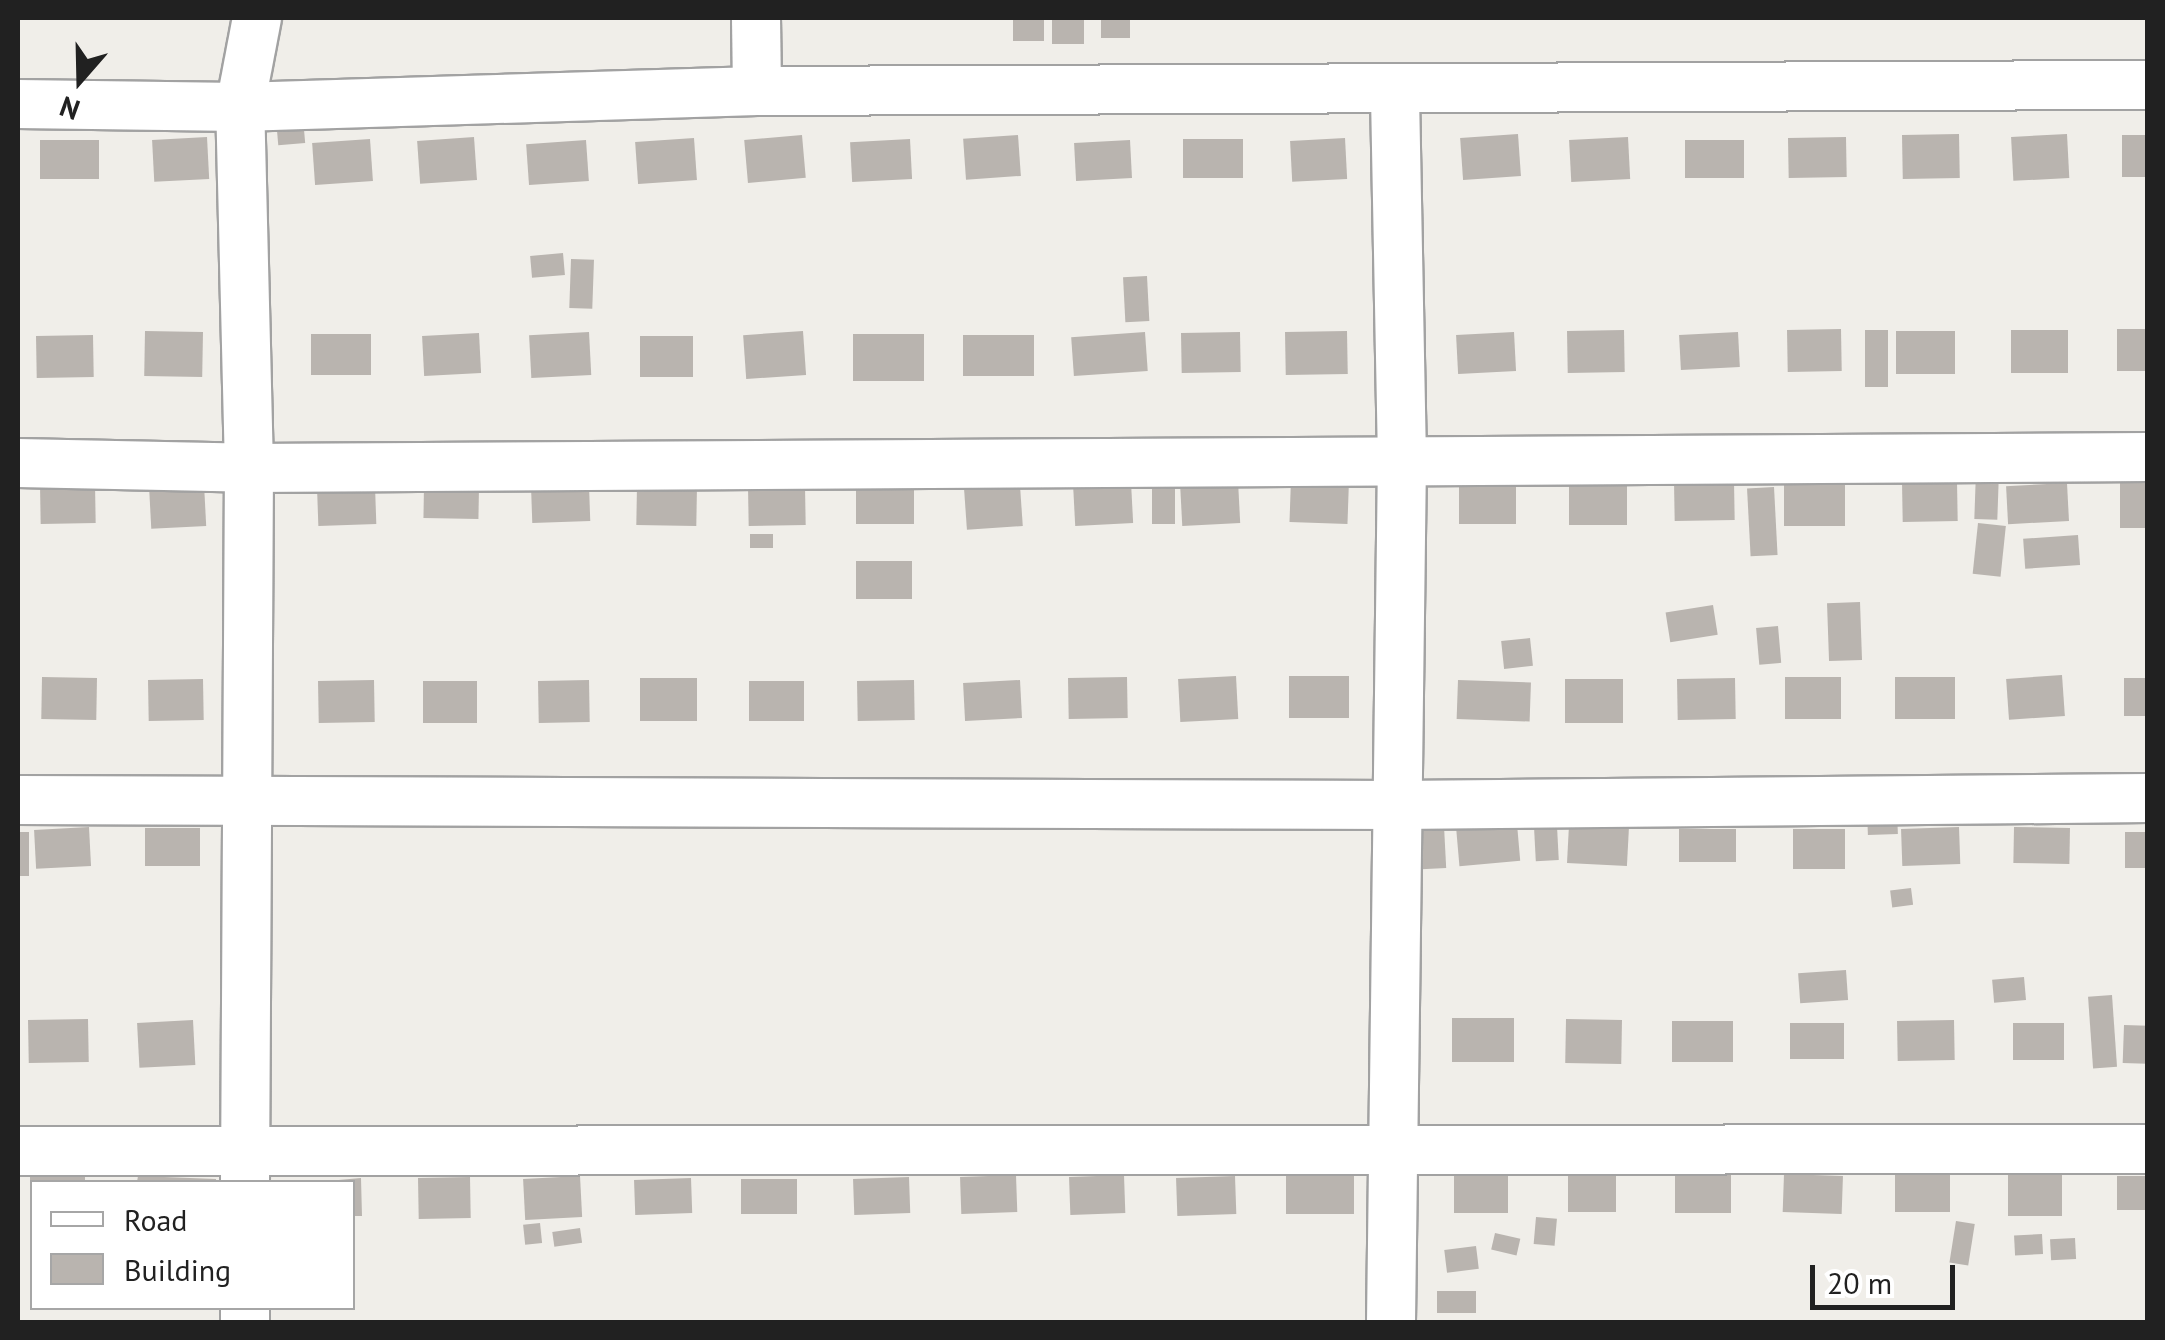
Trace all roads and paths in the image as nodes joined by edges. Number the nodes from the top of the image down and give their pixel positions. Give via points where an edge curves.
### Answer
1 (257, 18) edge
2 (756, 18) edge
3 (2148, 84) edge
4 (1394, 90) junction
5 (757, 91) junction
6 (18, 104) edge
7 (240, 107) junction
8 (2148, 457) edge
9 (1402, 460) junction
10 (18, 464) edge
11 (249, 468) junction
12 (2148, 798) edge
13 (18, 800) edge
14 (245, 800) junction
15 (1398, 805) junction
16 (2148, 1149) edge
17 (18, 1152) edge
18 (1395, 1152) junction
19 (245, 1168) edge
20 (1391, 1322) edge

1 - 7 street
2 - 5 street
3 - 4 street
4 - 5 street
4 - 9 street
5 - 7 street
6 - 7 street
7 - 11 street
8 - 9 street
9 - 11 street
9 - 15 street
10 - 11 street
11 - 14 street
12 - 15 street
13 - 14 street
14 - 15 street
14 - 19 street
15 - 18 street
16 - 18 street
17 - 19 street
18 - 19 street
18 - 20 street

